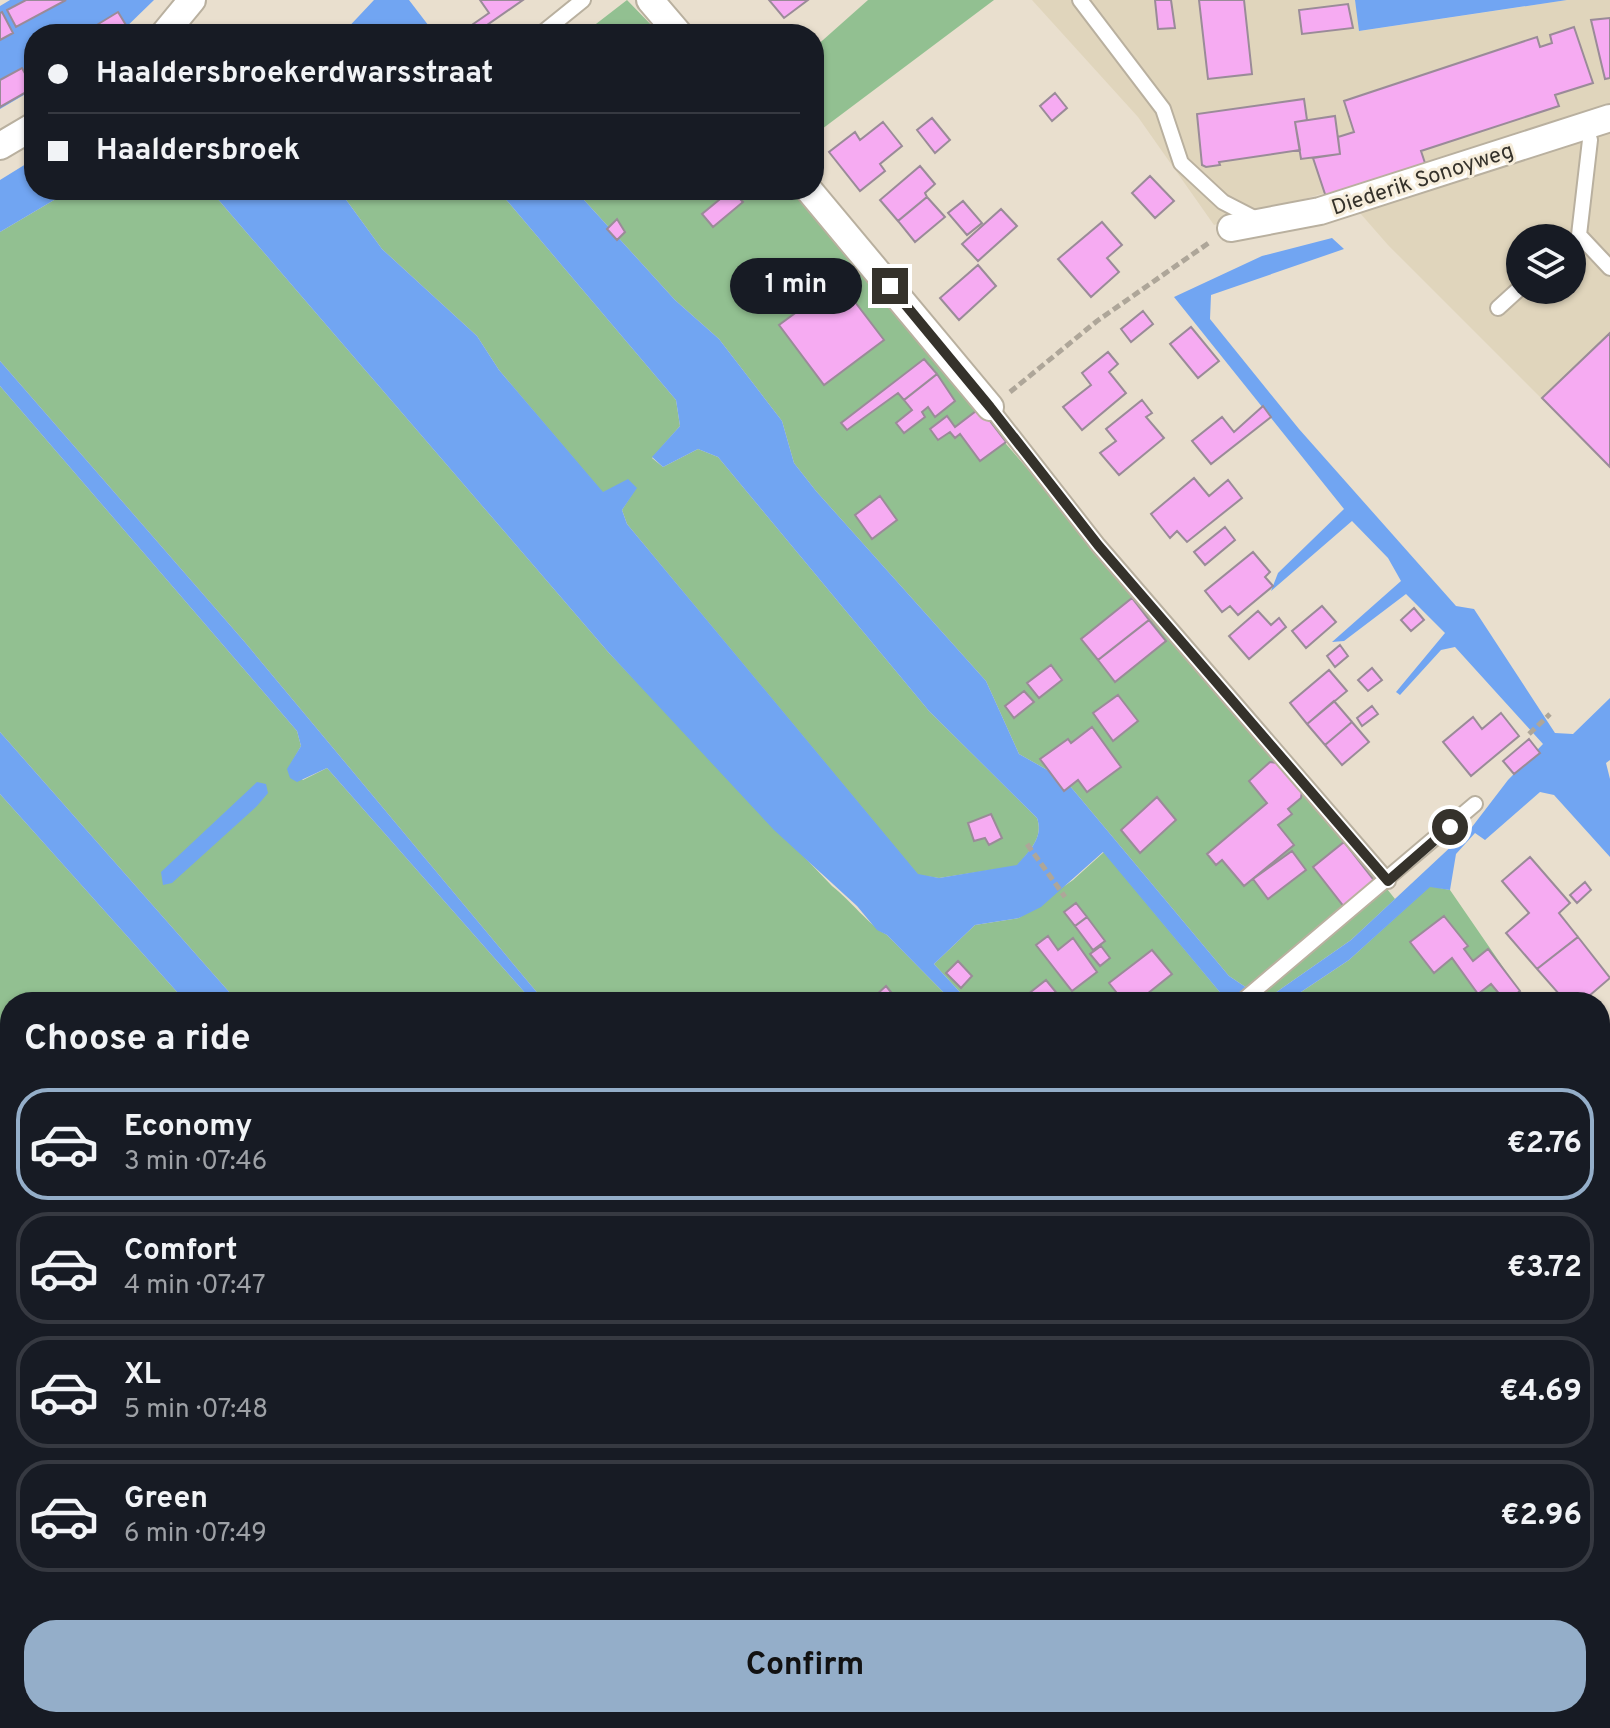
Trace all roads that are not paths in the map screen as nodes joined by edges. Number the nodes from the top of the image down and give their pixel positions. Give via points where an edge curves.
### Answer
1 (192, 0) edge
2 (583, 0) edge
3 (650, 0) edge
4 (1080, 0) edge
5 (172, 24) edge
6 (553, 24) edge
7 (670, 24) edge
8 (1598, 121) edge
9 (24, 132) edge
10 (0, 146) edge
11 (817, 200) edge
12 (1261, 222) junction
13 (1577, 224) edge
14 (1231, 228) road end
15 (1586, 247) edge
16 (1610, 268) edge
17 (1506, 301) edge
18 (1498, 308) dead end
19 (990, 407) joint
20 (1475, 804) dead end
21 (1388, 881) junction
22 (1255, 992) edge

1 - 5 street
2 - 6 lane
3 - 7 street
4 - 12 lane via 1163,109 1181,163 1223,202
8 - 12 street, Diederik Sonoyweg via 1320,211
8 - 13 lane via 1590,140
9 - 10 street
11 - 19 street
12 - 14 street, Diederik Sonoyweg
15 - 16 lane
17 - 18 lane
19 - 21 lane via 1098,545
20 - 21 lane
21 - 22 lane

